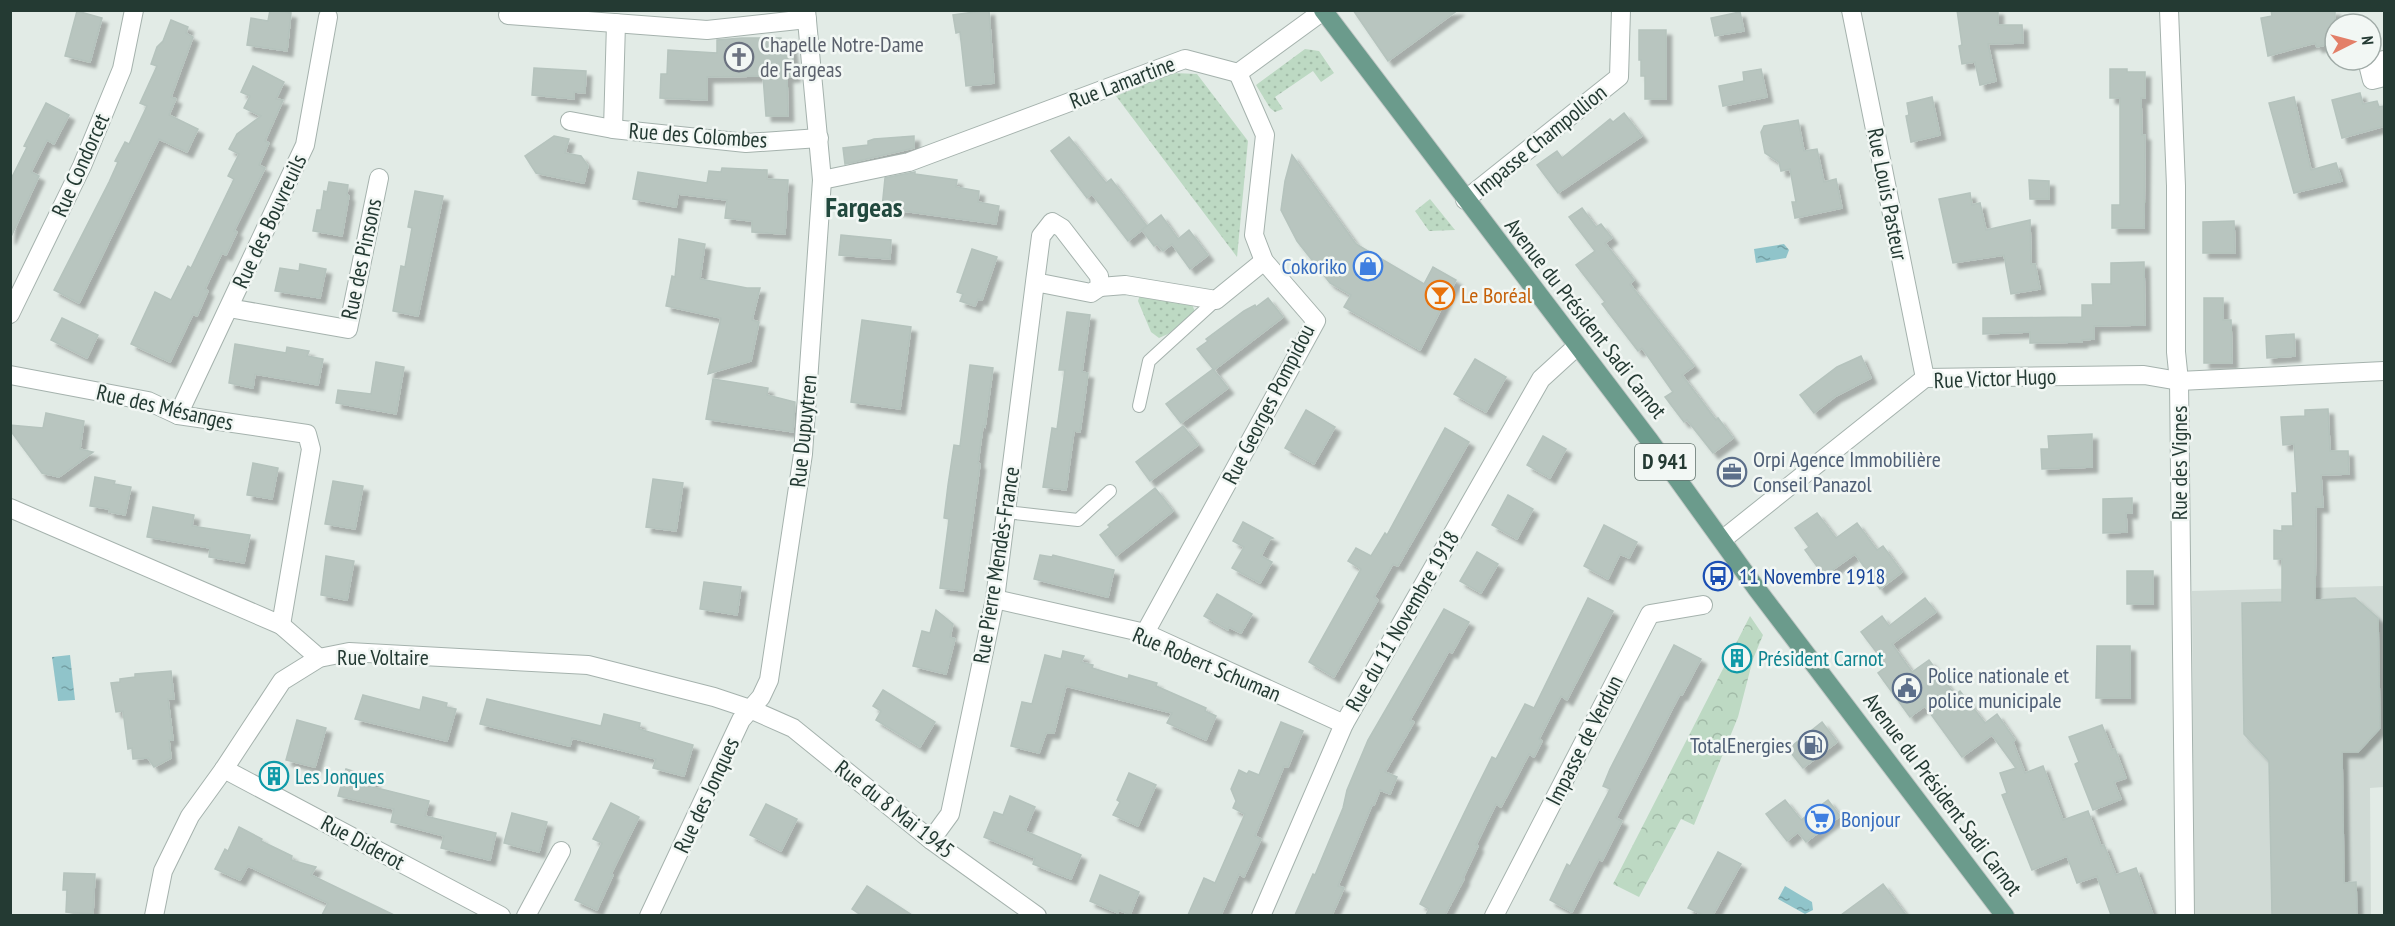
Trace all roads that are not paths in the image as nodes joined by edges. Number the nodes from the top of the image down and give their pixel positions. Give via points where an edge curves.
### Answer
1 (134, 10) edge
2 (1621, 10) edge
3 (1851, 10) edge
4 (2169, 10) edge
5 (1323, 11) edge
6 (508, 15) dead end
7 (807, 15) edge
8 (328, 17) dead end
9 (616, 23) junction
10 (2385, 60) edge
11 (1238, 74) junction
12 (2385, 77) edge
13 (570, 121) dead end
14 (612, 129) junction
15 (819, 138) junction
16 (379, 178) dead end
17 (822, 180) junction
18 (1465, 200) junction
19 (1264, 261) junction
20 (1035, 282) junction
21 (1100, 287) junction
22 (1216, 300) junction
23 (228, 308) junction
24 (10, 314) edge
25 (1576, 346) junction
26 (2385, 371) edge
27 (10, 375) edge
28 (1925, 378) junction
29 (2179, 381) junction
30 (1139, 406) dead end
31 (178, 415) junction
32 (1110, 491) dead end
33 (10, 508) edge
34 (1006, 512) junction
35 (1722, 540) junction
36 (995, 599) junction
37 (1703, 605) dead end
38 (281, 625) junction
39 (1145, 633) junction
40 (319, 658) junction
41 (769, 680) joint
42 (750, 709) junction
43 (1344, 724) junction
44 (224, 769) junction
45 (931, 840) junction
46 (561, 851) dead end
47 (154, 915) edge
48 (501, 915) edge
49 (526, 915) edge
50 (649, 915) edge
51 (1037, 915) edge
52 (1261, 915) edge
53 (1494, 915) edge
54 (2004, 915) edge
55 (2185, 915) edge

1 - 24 street, Rue Condorcet via 122,69 82,166
2 - 18 street, Impasse Champollion via 1618,77
3 - 28 street, Rue Louis Pasteur
4 - 29 street, Rue des Vignes
5 - 11 street
5 - 18 main road, Avenue du Président Sadi Carnot / D 941
6 - 9 street
7 - 9 street via 707,30
7 - 15 street, Rue Dupuytren
8 - 23 street, Rue des Bouvreuils via 305,145
9 - 14 street, Rue des Colombes
10 - 12 street via 2368,64 2372,81
11 - 17 street, Rue Lamartine via 1185,59 909,162
11 - 19 street, Rue Georges Pompidou via 1265,135 1254,235
13 - 14 street, Rue des Colombes
14 - 15 street, Rue des Colombes via 746,142
15 - 17 street, Rue Dupuytren
16 - 23 street, Rue des Pinsons via 348,329
17 - 41 street, Rue Dupuytren via 803,454
18 - 25 main road, Avenue du Président Sadi Carnot / D 941
19 - 22 street
19 - 39 street, Rue Georges Pompidou via 1316,321
20 - 21 street via 1091,293
20 - 21 street, Rue Pierre Mendès-France via 1041,236 1052,222 1062,228 1099,276
20 - 34 street, Rue Pierre Mendès-France
21 - 22 street via 1125,285
22 - 30 lane via 1149,361
23 - 31 street, Rue des Bouvreuils
25 - 35 main road, Avenue du Président Sadi Carnot / D 941
25 - 43 street, Rue du 11 Novembre 1918 via 1541,379
26 - 29 street, Rue Victor Hugo
27 - 31 street, Rue des Mésanges via 148,401
28 - 29 street, Rue Victor Hugo via 2144,375
28 - 35 street, Rue Victor Hugo
29 - 55 street, Rue des Vignes
31 - 38 street, Rue des Mésanges via 308,434 311,449
32 - 34 lane via 1078,520
33 - 38 street, Rue Voltaire
34 - 36 street, Rue Pierre Mendès-France
35 - 54 main road, Avenue du Président Sadi Carnot / D 941
36 - 39 street, Rue Robert Schuman
36 - 45 street, Rue Pierre Mendès-France via 950,814
37 - 53 street, Impasse de Verdun via 1650,614
38 - 40 street, Rue Voltaire
39 - 43 street, Rue Robert Schuman
40 - 42 street, Rue Voltaire via 349,652 588,665
40 - 44 street via 282,681
41 - 42 street, Rue des Jonques
42 - 45 street, Rue du 8 Mai 1945 via 794,728
42 - 50 street, Rue des Jonques via 741,720
43 - 52 street, Rue du 11 Novembre 1918
44 - 47 street via 190,816 163,871
44 - 48 street, Rue Diderot
45 - 51 street, Rue du 8 Mai 1945
46 - 49 street

